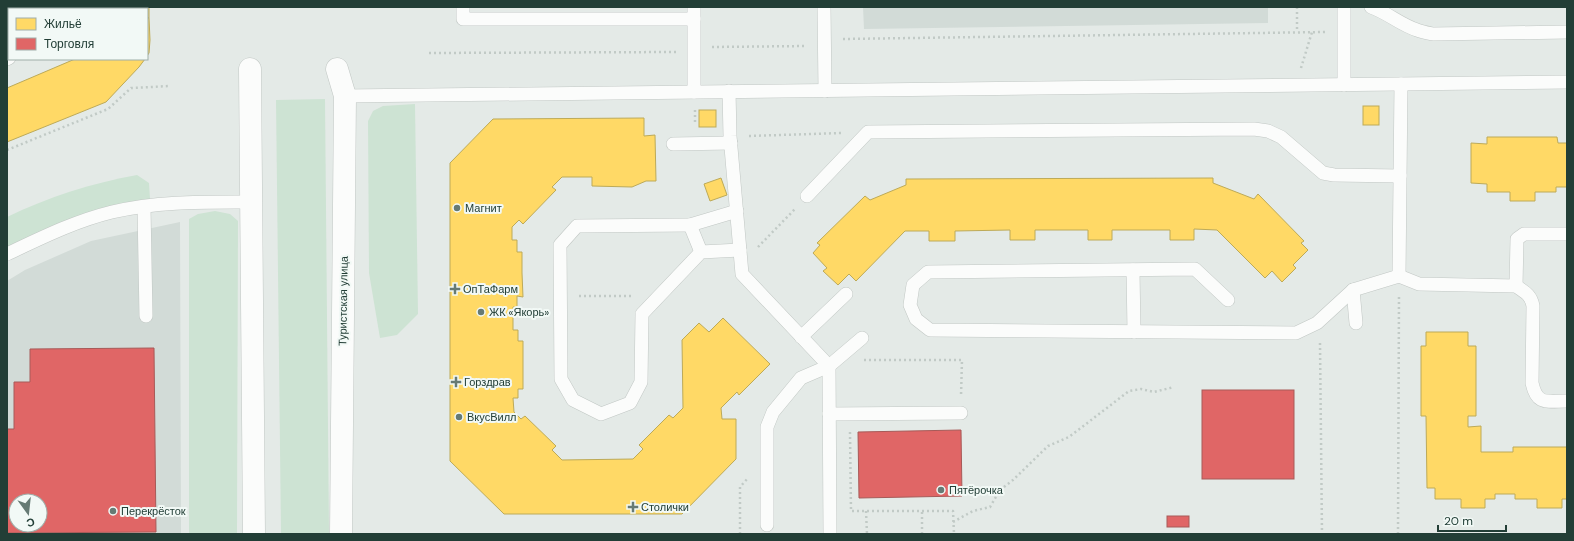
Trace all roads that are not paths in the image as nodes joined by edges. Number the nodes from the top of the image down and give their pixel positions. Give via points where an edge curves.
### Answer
1 (463, 7) edge
2 (824, 7) edge
3 (1344, 7) edge
4 (1372, 7) edge
5 (694, 13) edge
6 (1567, 32) edge
7 (250, 69) dead end
8 (337, 69) dead end
9 (1567, 82) edge
10 (1401, 84) junction
11 (1344, 85) junction
12 (729, 91) junction
13 (825, 91) junction
14 (694, 92) junction
15 (345, 96) junction
16 (730, 139) junction
17 (673, 144) dead end
18 (1400, 176) junction
19 (807, 196) road end
20 (251, 202) junction
21 (144, 207) junction
22 (737, 211) junction
23 (690, 225) junction
24 (1567, 234) edge
25 (740, 250) junction
26 (701, 252) junction
27 (7, 254) edge
28 (1133, 270) junction
29 (1399, 276) junction
30 (1516, 286) junction
31 (1353, 290) junction
32 (846, 294) dead end
33 (1228, 300) dead end
34 (146, 316) dead end
35 (1356, 323) dead end
36 (1134, 332) junction
37 (801, 337) junction
38 (862, 338) dead end
39 (832, 363) junction
40 (1567, 400) edge
41 (961, 413) road end
42 (829, 414) junction
43 (767, 525) dead end
44 (254, 534) edge
45 (341, 534) edge
46 (830, 534) edge

1 - 5 lane via 463,19
2 - 13 lane
3 - 11 lane
4 - 6 lane via 1417,30 1433,34
5 - 14 lane
7 - 20 street
8 - 15 street, Туристская улица
9 - 10 lane
10 - 11 lane
10 - 18 lane
11 - 13 lane
12 - 13 lane
12 - 14 lane
12 - 16 lane
14 - 15 lane
15 - 45 street, Туристская улица
16 - 17 lane
16 - 22 lane
18 - 19 lane via 1323,173 1281,137 1268,131 1254,129 868,132
18 - 29 lane
20 - 21 lane via 171,202
20 - 44 street
21 - 27 lane via 111,212 56,231
21 - 34 lane
22 - 23 lane
22 - 25 lane
23 - 26 lane
23 - 26 lane via 577,226 560,245 561,379 573,400 601,414 630,403 641,382 642,314
24 - 30 lane via 1524,234 1518,239
25 - 26 lane
25 - 37 lane via 742,274
28 - 33 lane via 1195,269
28 - 36 lane
28 - 36 lane via 928,272 913,285 910,305 916,319 930,330
29 - 30 lane via 1419,284
29 - 31 lane
30 - 40 lane via 1526,292 1531,299 1534,393 1539,399 1546,401
31 - 35 lane
31 - 36 lane via 1317,323 1296,333
32 - 37 lane
37 - 39 lane
38 - 39 lane
39 - 42 lane
39 - 43 lane via 801,378 773,412 767,427
41 - 42 lane
42 - 46 lane

